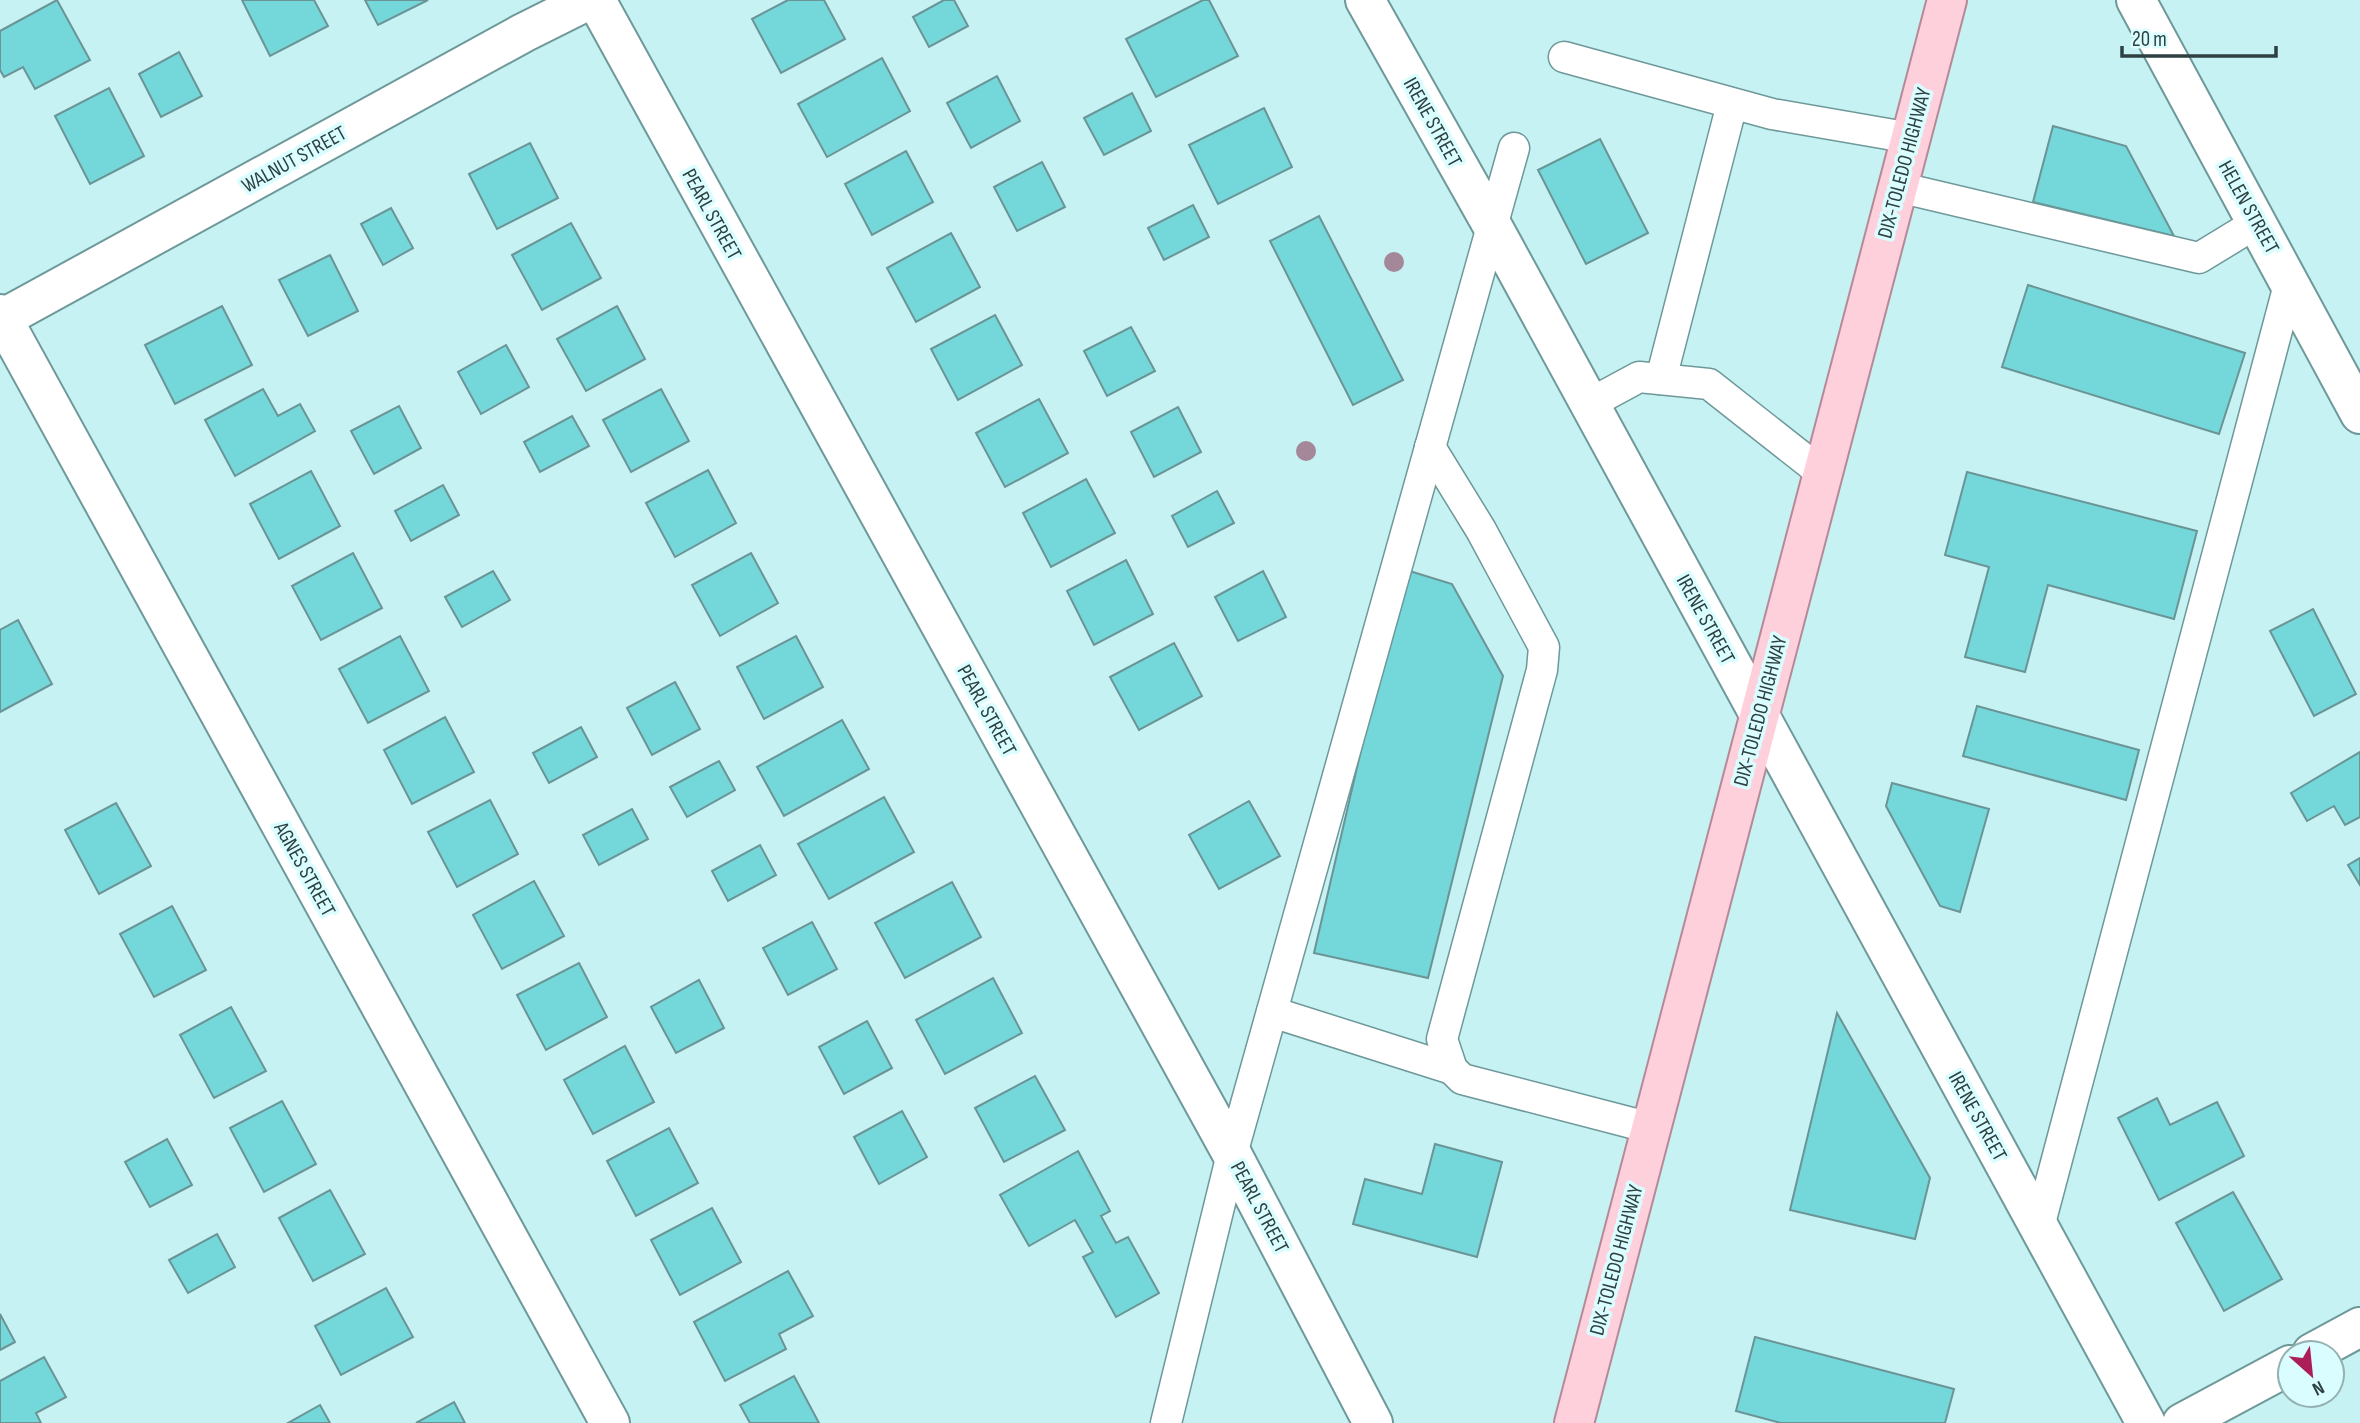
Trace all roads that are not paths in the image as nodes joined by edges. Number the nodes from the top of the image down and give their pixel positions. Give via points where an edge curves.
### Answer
1 (589, 0) edge
2 (596, 0) edge
3 (1365, 0) edge
4 (1947, 0) edge
5 (2136, 0) edge
6 (1564, 57) dead end
7 (1732, 104) junction
8 (1911, 138) junction
9 (1514, 148) dead end
10 (1898, 187) junction
11 (2258, 222) junction
12 (1493, 227) junction
13 (2290, 281) junction
14 (1, 318) edge
15 (1661, 379) junction
16 (1589, 404) junction
17 (2360, 414) edge
18 (1430, 447) junction
19 (1822, 473) junction
20 (1759, 715) junction
21 (1272, 1012) junction
22 (1452, 1069) junction
23 (1651, 1128) junction
24 (1232, 1154) junction
25 (2039, 1227) junction
26 (2360, 1327) edge
27 (2338, 1339) edge
28 (2276, 1373) edge
29 (610, 1423) edge
30 (1166, 1423) edge
31 (1373, 1423) edge
32 (1574, 1423) edge
33 (2146, 1423) edge
34 (2182, 1423) edge

1 - 14 street, WALNUT STREET
2 - 24 street, PEARL STREET
3 - 12 street, IRENE STREET
4 - 8 main road, DIX-TOLEDO HIGHWAY
5 - 11 street, HELEN STREET
6 - 7 lane
7 - 8 lane
7 - 15 lane
8 - 10 main road, DIX-TOLEDO HIGHWAY
9 - 12 lane
10 - 11 lane via 2199,258
10 - 19 main road, DIX-TOLEDO HIGHWAY
11 - 13 street, HELEN STREET
12 - 16 street, IRENE STREET
12 - 18 lane
13 - 17 street, HELEN STREET
13 - 25 lane
14 - 29 street, AGNES STREET
15 - 16 lane via 1639,377
15 - 19 lane via 1709,384
16 - 20 street, IRENE STREET
18 - 21 lane
18 - 22 lane via 1544,647 1542,670 1441,1038
19 - 20 main road, DIX-TOLEDO HIGHWAY
20 - 23 main road, DIX-TOLEDO HIGHWAY
20 - 25 street, IRENE STREET
21 - 22 lane
21 - 24 lane
22 - 23 lane via 1462,1079
23 - 32 main road, DIX-TOLEDO HIGHWAY
24 - 30 lane
24 - 31 street, PEARL STREET
25 - 33 street, IRENE STREET
26 - 27 street
28 - 34 street

